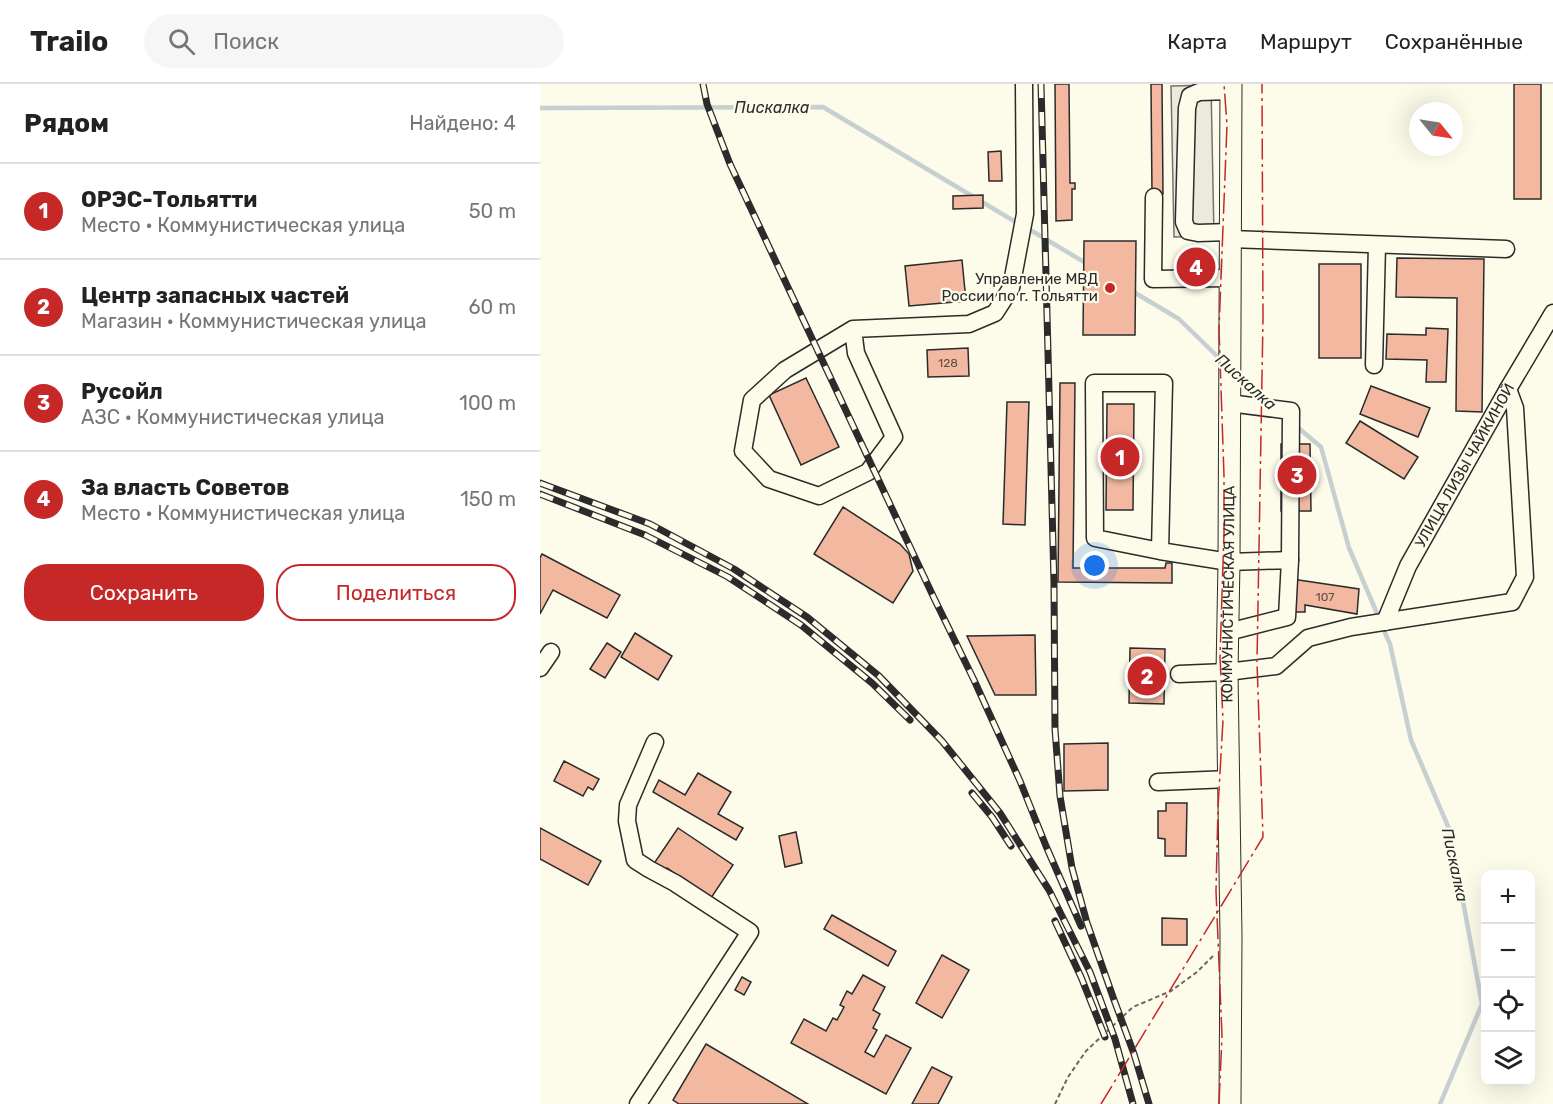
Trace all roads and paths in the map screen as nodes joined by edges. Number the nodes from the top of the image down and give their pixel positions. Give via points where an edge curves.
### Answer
1 (1024, 84) edge
2 (1231, 87) edge
3 (1154, 197) dead end
4 (1230, 236) junction
5 (1377, 245) junction
6 (1506, 249) dead end
7 (1230, 278) junction
8 (1553, 313) edge
9 (853, 329) junction
10 (1374, 364) dead end
11 (1508, 389) junction
12 (1229, 403) junction
13 (1160, 551) junction
14 (1290, 560) junction
15 (1229, 562) junction
16 (1385, 622) junction
17 (1228, 632) junction
18 (551, 652) dead end
19 (540, 668) edge
20 (1227, 672) junction
21 (1179, 674) dead end
22 (655, 742) dead end
23 (1228, 779) junction
24 (1158, 782) dead end
25 (1231, 936) junction
26 (638, 1104) edge
27 (1055, 1104) edge
28 (1230, 1104) edge

1 - 9 street via 1025,214 1011,288 994,313 969,324
2 - 4 main road, КОММУНИСТИЧЕСКАЯ УЛИЦА
2 - 4 street via 1191,96 1187,108 1184,222 1188,231
3 - 7 street via 1153,279
4 - 5 street
4 - 7 main road, КОММУНИСТИЧЕСКАЯ УЛИЦА
5 - 6 street
5 - 10 street
7 - 12 main road, КОММУНИСТИЧЕСКАЯ УЛИЦА
8 - 11 street, УЛИЦА ЛИЗЫ ЧАЙКИНОЙ
9 - 9 street via 855,353 894,437 868,472 819,496 770,479 743,451 752,400 785,370
11 - 16 street, УЛИЦА ЛИЗЫ ЧАЙКИНОЙ via 1408,566
11 - 16 street via 1515,408 1525,577 1512,602
12 - 14 street via 1291,411
12 - 15 main road, КОММУНИСТИЧЕСКАЯ УЛИЦА
13 - 13 street via 1095,538 1094,383 1164,383
13 - 15 street
14 - 15 street
14 - 17 street via 1287,616
15 - 17 main road, КОММУНИСТИЧЕСКАЯ УЛИЦА
16 - 20 street via 1308,638 1276,666
17 - 20 main road, КОММУНИСТИЧЕСКАЯ УЛИЦА
18 - 19 street
20 - 21 street
20 - 23 main road, КОММУНИСТИЧЕСКАЯ УЛИЦА
22 - 26 street via 628,805 627,821 635,860 750,932
23 - 24 street
23 - 25 main road, КОММУНИСТИЧЕСКАЯ УЛИЦА
25 - 27 path via 1197,972 1171,991 1133,1007 1086,1051
25 - 28 main road, КОММУНИСТИЧЕСКАЯ УЛИЦА

